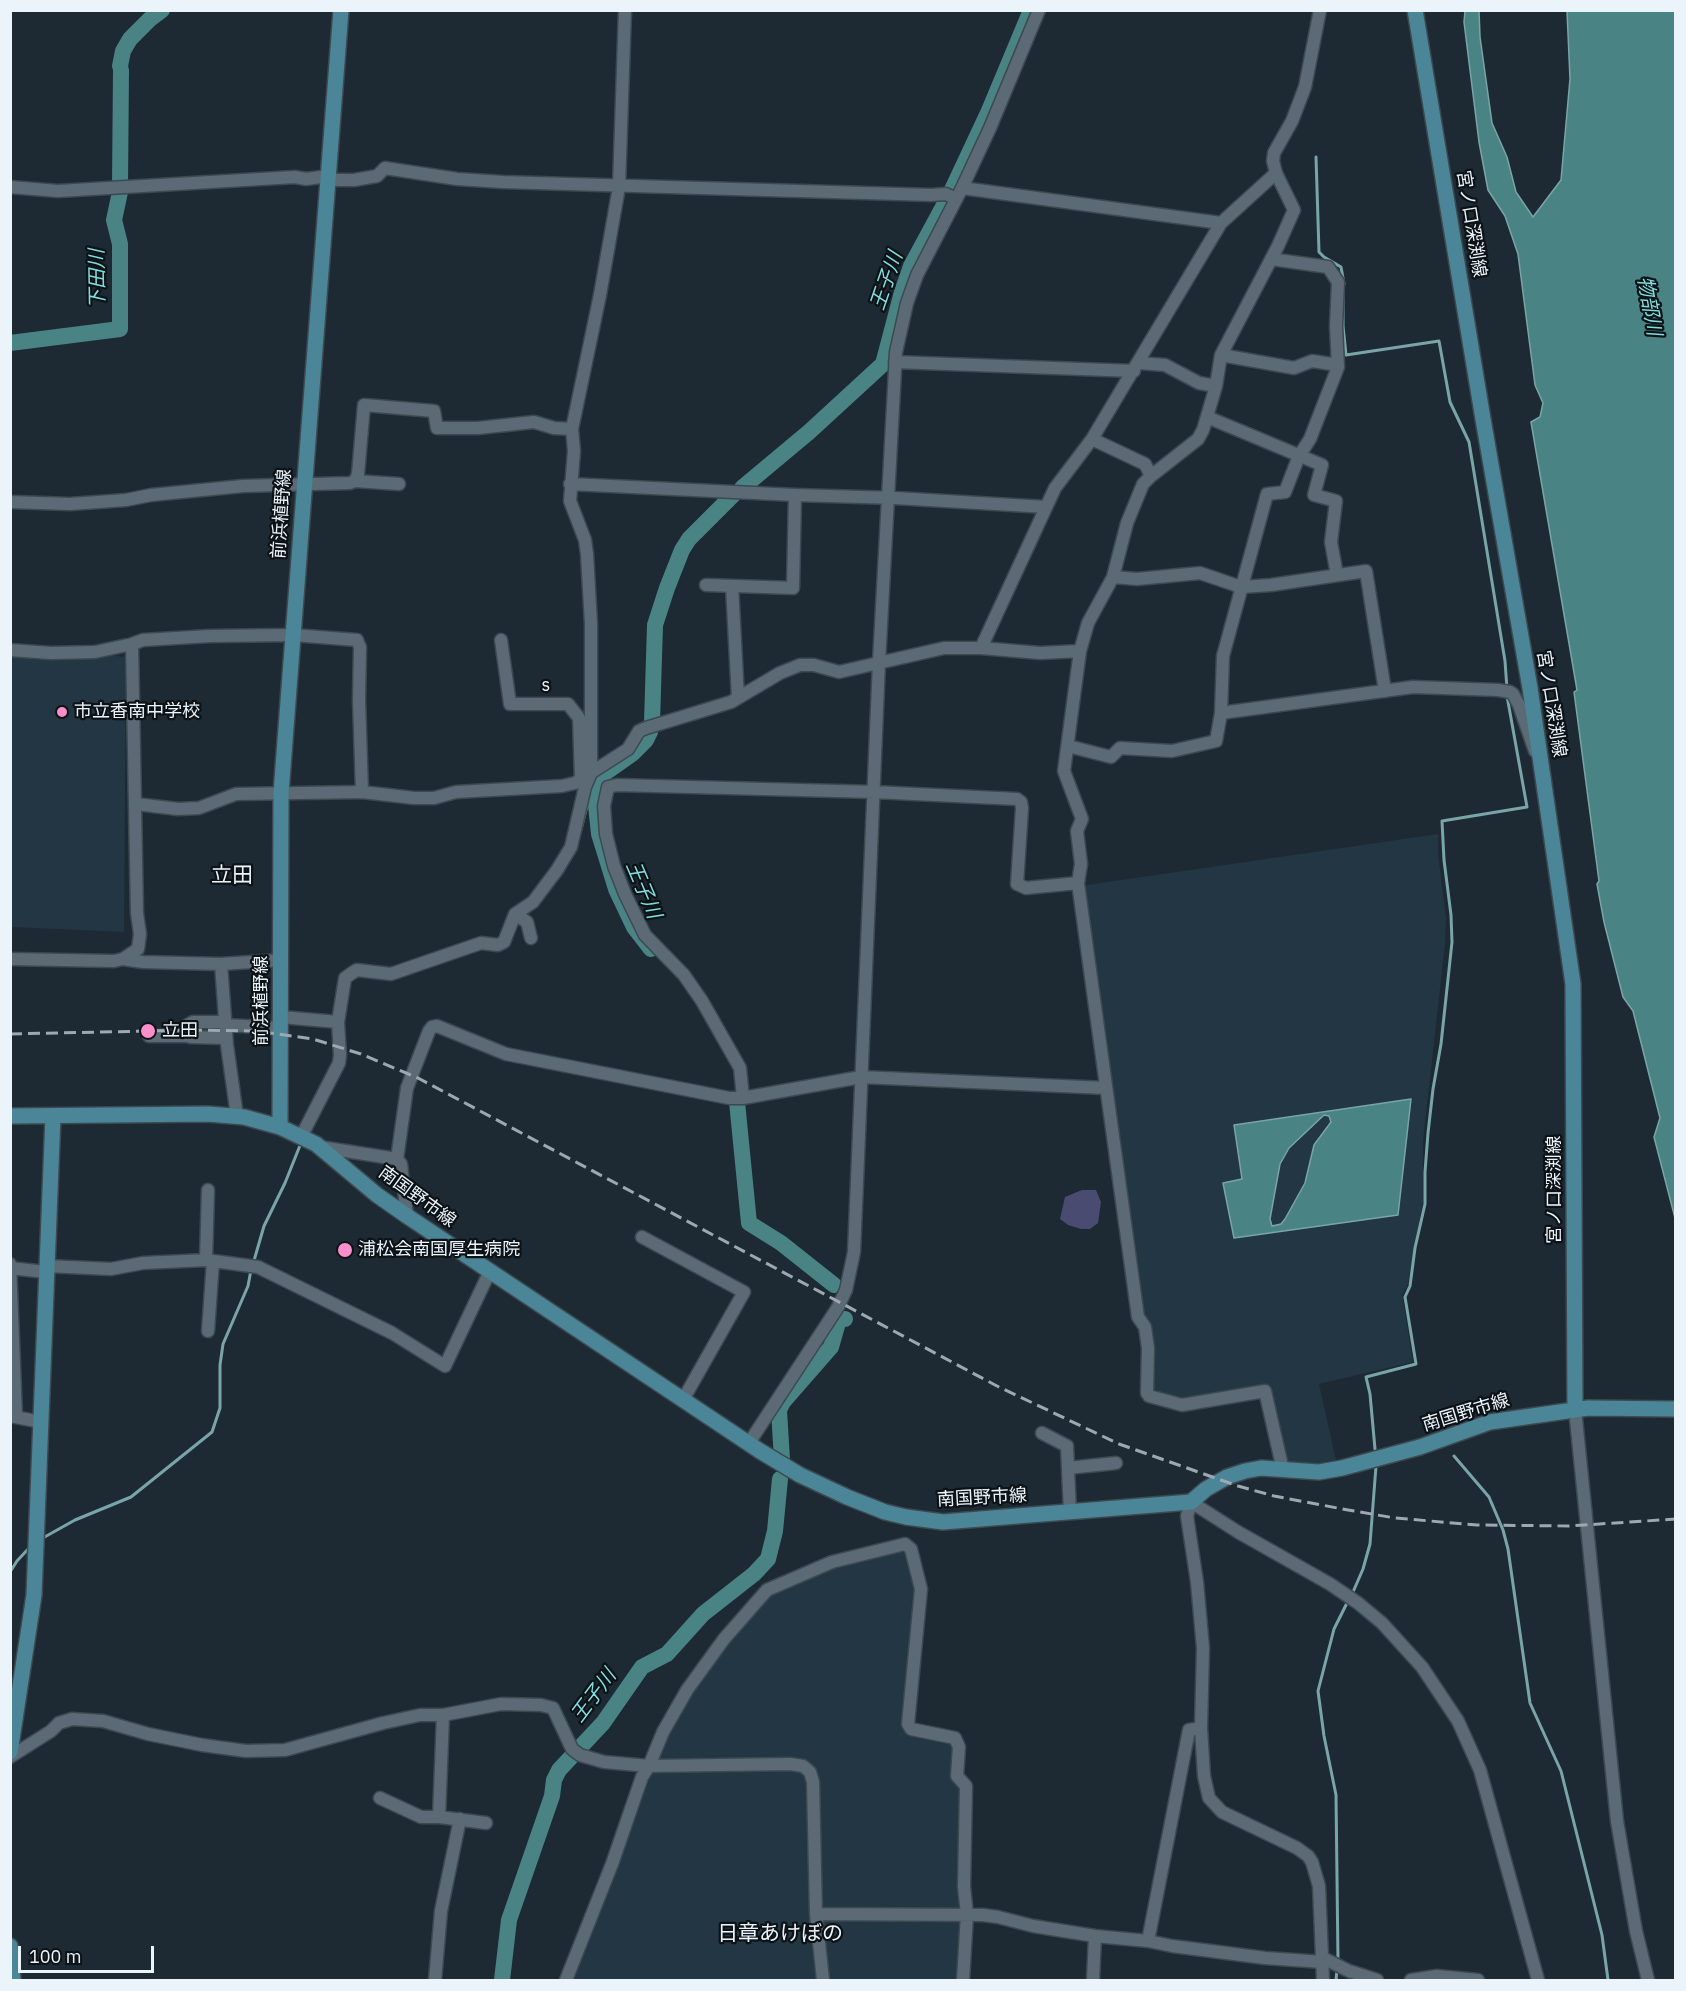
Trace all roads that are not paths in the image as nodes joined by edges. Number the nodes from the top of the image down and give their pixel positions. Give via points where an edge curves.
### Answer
1 (341, 10) edge
2 (626, 10) edge
3 (1039, 10) edge
4 (1320, 10) edge
5 (1415, 10) edge
6 (1276, 172) junction
7 (329, 176) junction
8 (10, 187) edge
9 (619, 187) junction
10 (954, 194) junction
11 (1221, 223) junction
12 (1271, 259) junction
13 (1221, 355) junction
14 (895, 362) junction
15 (1338, 365) junction
16 (1136, 367) junction
17 (1216, 386) junction
18 (1207, 417) junction
19 (572, 429) junction
20 (1092, 439) junction
21 (1299, 456) junction
22 (1151, 476) junction
23 (355, 481) junction
24 (304, 484) junction
25 (399, 484) dead end
26 (570, 484) junction
27 (795, 495) junction
28 (888, 498) junction
29 (10, 502) edge
30 (1046, 507) junction
31 (1337, 575) junction
32 (1113, 577) junction
33 (706, 585) dead end
34 (732, 586) junction
35 (1241, 587) junction
36 (293, 635) junction
37 (501, 640) dead end
38 (132, 644) junction
39 (981, 648) junction
40 (10, 650) edge
41 (1080, 651) junction
42 (879, 662) junction
43 (1385, 691) junction
44 (738, 698) junction
45 (1221, 713) junction
46 (1068, 746) junction
47 (1541, 767) junction
48 (589, 774) junction
49 (608, 787) junction
50 (362, 792) junction
51 (874, 792) junction
52 (281, 793) junction
53 (136, 804) junction
54 (1078, 883) junction
55 (515, 914) junction
56 (531, 938) dead end
57 (10, 958) edge
58 (123, 959) junction
59 (281, 960) junction
60 (221, 964) junction
61 (338, 1022) junction
62 (281, 1023) junction
63 (225, 1024) junction
64 (149, 1036) dead end
65 (187, 1036) junction
66 (226, 1038) junction
67 (861, 1077) junction
68 (1106, 1088) junction
69 (743, 1098) junction
70 (10, 1116) edge
71 (53, 1116) junction
72 (237, 1116) junction
73 (280, 1127) junction
74 (301, 1137) junction
75 (320, 1147) junction
76 (398, 1159) junction
77 (208, 1190) dead end
78 (407, 1216) junction
79 (642, 1237) dead end
80 (210, 1261) junction
81 (11, 1266) edge
82 (46, 1269) junction
83 (490, 1271) junction
84 (208, 1331) dead end
85 (684, 1398) junction
86 (1582, 1409) junction
87 (1676, 1409) edge
88 (13, 1416) edge
89 (41, 1422) junction
90 (1042, 1433) dead end
91 (749, 1443) junction
92 (1116, 1463) dead end
93 (1068, 1468) junction
94 (1283, 1470) junction
95 (1191, 1502) junction
96 (1070, 1512) junction
97 (443, 1715) junction
98 (1202, 1728) junction
99 (11, 1750) edge
100 (10, 1757) edge
101 (649, 1766) junction
102 (380, 1798) dead end
103 (439, 1817) junction
104 (460, 1819) junction
105 (486, 1823) dead end
106 (816, 1914) junction
107 (968, 1914) junction
108 (1095, 1936) junction
109 (1148, 1941) junction
110 (10, 1946) edge
111 (1323, 1960) junction
112 (13, 1980) edge
113 (435, 1980) edge
114 (566, 1980) edge
115 (823, 1980) edge
116 (963, 1980) edge
117 (1093, 1980) edge
118 (1323, 1980) edge
119 (1377, 1980) edge
120 (1411, 1980) edge
121 (1478, 1980) edge
122 (1538, 1980) edge
123 (1648, 1980) edge

1 - 7 main road, 前浜植野線
2 - 9 street
3 - 10 street via 990,128
4 - 6 street via 1305,87 1274,153
5 - 47 main road, 宮ノ口深渕線
6 - 11 street
6 - 12 street via 1294,210
7 - 8 street via 58,191
7 - 9 street via 335,180 365,179 377,176 385,168 457,179
7 - 24 main road, 前浜植野線
9 - 10 street
9 - 19 street
10 - 11 street
10 - 14 street via 916,276
11 - 16 street
12 - 13 street
12 - 15 street via 1328,267 1338,282
13 - 15 street via 1294,368 1312,361
13 - 17 street
14 - 16 street
14 - 28 street
15 - 21 street via 1310,439
16 - 17 street via 1165,365 1198,383
16 - 20 street
17 - 18 street
18 - 21 street
18 - 22 street via 1197,439
19 - 23 street via 554,429 534,422 437,428 434,411 364,405
19 - 26 street
20 - 22 street via 1145,464
20 - 30 street via 1055,488
21 - 31 street via 1322,465 1314,495 1336,501 1331,543
21 - 35 street via 1285,492 1267,494
22 - 32 street via 1143,484 1127,523
23 - 24 street
23 - 25 street
24 - 29 street via 243,486 70,504
24 - 36 main road, 前浜植野線
26 - 27 street
26 - 48 street via 570,501 587,554 591,624
27 - 28 street
27 - 34 street via 793,588
28 - 30 street
28 - 42 street
30 - 39 street
31 - 35 street
31 - 43 street via 1366,571
32 - 35 street via 1132,580 1200,573
32 - 41 street via 1093,613
33 - 34 street
34 - 44 street
35 - 45 street via 1223,656
36 - 38 street via 210,636
36 - 50 street via 357,640 359,644
36 - 52 main road, 前浜植野線
37 - 48 street, s via 510,704 568,704 579,718
38 - 40 street via 95,652
38 - 53 street
39 - 41 street via 1040,653
39 - 42 street via 944,648
41 - 46 street
42 - 44 street via 839,672 801,665
42 - 51 street
43 - 45 street
43 - 47 street via 1413,687 1507,691 1519,705
44 - 48 street via 639,731 628,749
45 - 46 street via 1216,741 1172,751 1120,748 1112,757
46 - 54 street via 1064,771 1082,819 1077,831 1081,864
47 - 86 main road, 宮ノ口深渕線 via 1573,984
48 - 49 street
48 - 50 street via 562,786 456,792 434,798
48 - 55 street via 571,847 533,902
49 - 51 street
49 - 69 street via 604,807 606,834 625,894 645,935 684,975 702,1001 740,1068
50 - 52 street
51 - 54 street via 1017,799 1022,808 1017,884 1026,888
51 - 67 street
52 - 53 street via 236,794 199,808
52 - 59 main road, 前浜植野線
53 - 58 street via 136,913 140,943 133,954
54 - 68 street
55 - 56 street via 527,922
55 - 61 street via 504,942 498,945 481,943 391,974 357,970 352,973 345,978
57 - 58 street
58 - 60 street
59 - 60 street
59 - 62 main road, 前浜植野線
60 - 63 street
61 - 62 street
61 - 74 street via 339,1063
62 - 63 street
62 - 73 main road, 前浜植野線
63 - 65 street via 189,1023
63 - 66 street
64 - 65 street
65 - 66 street
66 - 72 street
67 - 68 street
67 - 69 street
67 - 91 street via 854,1252 846,1290
68 - 94 street via 1138,1317 1145,1327 1148,1348 1147,1395 1182,1405 1265,1391
69 - 76 street via 506,1054 437,1026 429,1031 407,1088
70 - 71 main road
71 - 72 main road
71 - 82 main road
72 - 73 main road
73 - 74 main road, 南国野市線
74 - 75 main road, 南国野市線
75 - 76 street
75 - 78 main road, 南国野市線
76 - 78 street
77 - 80 street
78 - 83 main road, 南国野市線
79 - 85 street via 744,1292
80 - 82 street via 143,1263 111,1269
80 - 83 street via 258,1267 392,1333 445,1366
80 - 84 street
81 - 82 street
81 - 88 street
82 - 89 main road
83 - 85 main road, 南国野市線
85 - 91 main road, 南国野市線
86 - 87 main road, 南国野市線
86 - 94 main road, 南国野市線 via 1490,1422 1420,1447 1342,1468 1319,1472
86 - 123 street via 1617,1821
88 - 89 street
89 - 99 main road via 34,1595
90 - 93 street via 1067,1446
91 - 96 main road, 南国野市線 via 800,1475 885,1512 906,1517 943,1522
92 - 93 street
93 - 96 street
94 - 95 main road, 南国野市線 via 1261,1468 1227,1477
95 - 96 main road, 南国野市線
95 - 98 street via 1187,1516 1203,1648
95 - 122 street via 1358,1603 1422,1667 1458,1721 1480,1770
97 - 100 street via 392,1721 285,1750 246,1751 148,1734 103,1720 72,1719 59,1723
97 - 101 street via 501,1704 548,1705 576,1752 604,1762
97 - 103 street
98 - 109 street via 1189,1730
98 - 111 street via 1209,1798 1222,1812 1297,1848 1312,1862 1319,1886
101 - 106 street via 790,1764 810,1772
101 - 107 street via 687,1690 767,1590 832,1562 905,1544 911,1549 921,1589 908,1724 911,1729 955,1738 959,1747 957,1776 966,1786 964,1887
101 - 114 street
102 - 103 street via 416,1815
103 - 104 street
104 - 105 street
104 - 113 street via 441,1911
106 - 107 street
106 - 115 street
107 - 108 street
107 - 116 street
108 - 109 street
108 - 117 street
109 - 111 street via 1265,1958
110 - 112 main road
111 - 118 street
111 - 119 street
120 - 121 street via 1437,1976

